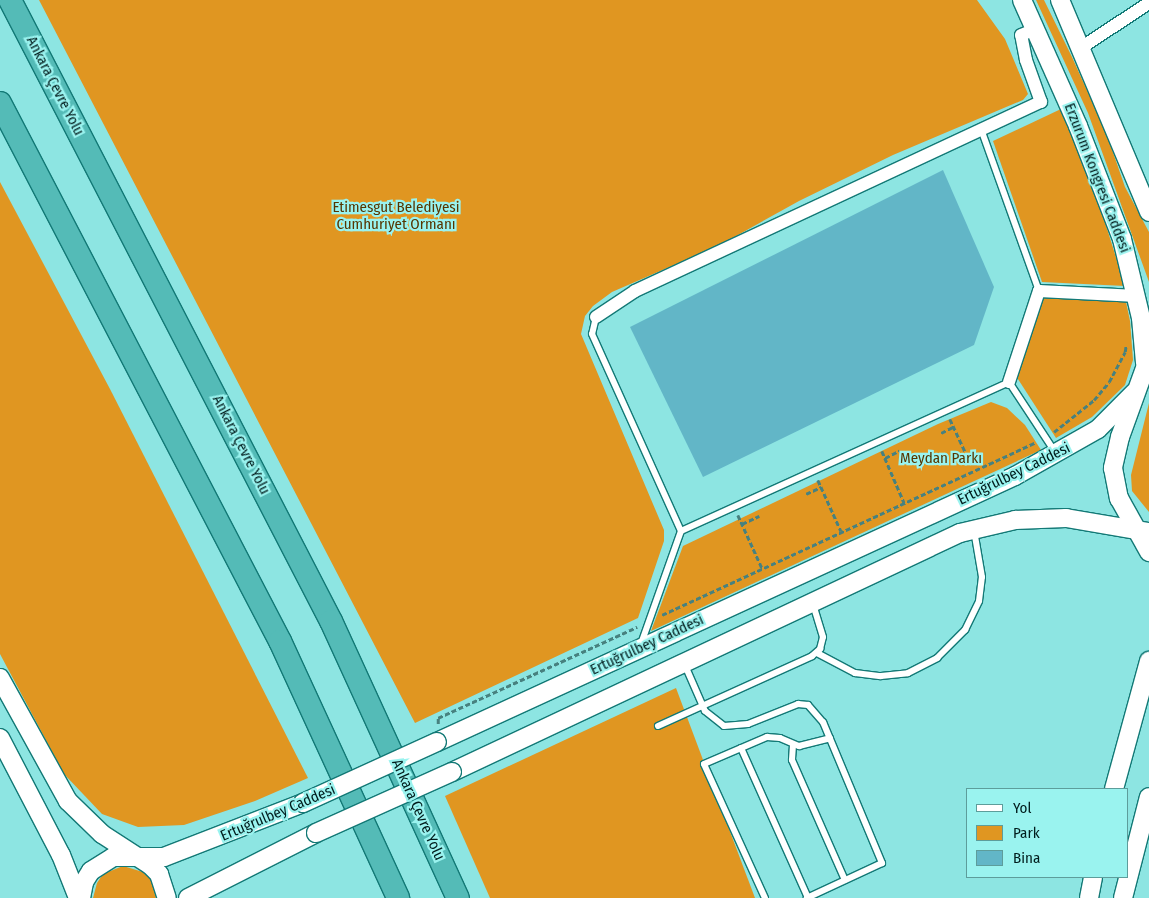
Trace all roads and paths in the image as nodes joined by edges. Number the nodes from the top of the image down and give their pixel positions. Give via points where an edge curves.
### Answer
1 (10, 0) edge
2 (1022, 0) edge
3 (1060, 0) edge
4 (1149, 3) edge
5 (1036, 29) junction
6 (1082, 48) junction
7 (0, 103) edge
8 (981, 129) junction
9 (1149, 212) edge
10 (1039, 291) junction
11 (1137, 296) junction
12 (596, 317) joint
13 (1127, 337) dead end
14 (1147, 360) edge
15 (1009, 382) junction
16 (1135, 392) junction
17 (946, 411) junction
18 (954, 427) junction
19 (941, 433) dead end
20 (1045, 438) junction
21 (878, 442) junction
22 (899, 451) dead end
23 (966, 454) dead end
24 (1056, 454) junction
25 (885, 458) junction
26 (814, 470) junction
27 (821, 487) junction
28 (806, 494) dead end
29 (904, 502) junction
30 (734, 506) junction
31 (759, 516) dead end
32 (742, 524) junction
33 (973, 529) junction
34 (681, 530) junction
35 (1141, 530) edge
36 (841, 531) junction
37 (1149, 552) edge
38 (762, 568) junction
39 (813, 602) junction
40 (649, 621) junction
41 (640, 649) junction
42 (816, 653) junction
43 (1149, 661) edge
44 (684, 663) junction
45 (0, 678) edge
46 (702, 704) junction
47 (658, 726) dead end
48 (438, 735) junction
49 (0, 738) edge
50 (830, 738) junction
51 (793, 745) junction
52 (741, 748) junction
53 (1114, 788) edge
54 (1149, 797) edge
55 (138, 858) junction
56 (1129, 875) edge
57 (1093, 878) edge
58 (1128, 878) edge
59 (845, 880) junction
60 (79, 898) edge
61 (167, 898) edge
62 (188, 898) edge
63 (398, 898) edge
64 (458, 898) edge
65 (765, 898) edge
66 (808, 898) edge
67 (1089, 898) edge
68 (1123, 898) edge

1 - 64 highway, Ankara Çevre Yolu via 332,621
2 - 5 main road, Erzurum Kongresi Caddesi
3 - 6 main road
4 - 6 street
5 - 8 street via 1021,35 1041,102
5 - 11 main road, Erzurum Kongresi Caddesi via 1106,196
6 - 9 main road
7 - 63 highway via 280,641
8 - 10 lane
8 - 12 street via 635,291
10 - 11 street
10 - 15 street
11 - 14 main road, Erzurum Kongresi Caddesi
12 - 34 lane via 592,334
13 - 20 path via 1125,352 1104,388 1079,416
14 - 16 main road
15 - 17 lane
15 - 20 lane
16 - 24 main road, Ertuğrulbey Caddesi via 1098,429
16 - 35 main road via 1120,436 1114,468 1118,498
17 - 18 path
17 - 21 lane
18 - 19 path
18 - 23 path
20 - 24 lane
20 - 29 path
21 - 25 path
21 - 26 lane
22 - 25 path
24 - 41 main road, Ertuğrulbey Caddesi
25 - 29 path
26 - 27 path
26 - 30 lane
27 - 28 path
27 - 36 path
29 - 36 path
30 - 32 path
30 - 34 lane
31 - 32 path
32 - 38 path
33 - 35 main road, Ertuğrulbey Caddesi via 1014,520 1066,518
33 - 39 main road, Ertuğrulbey Caddesi
33 - 42 lane via 982,577 979,600 966,630 937,658 908,673 881,676 855,673
34 - 40 lane
35 - 37 main road
36 - 38 path
38 - 40 path
39 - 42 lane via 823,637
39 - 44 main road, Ertuğrulbey Caddesi
40 - 41 lane
40 - 48 path via 438,718
41 - 48 main road, Ertuğrulbey Caddesi
42 - 46 lane
43 - 53 main road
44 - 46 lane
44 - 62 main road, Ertuğrulbey Caddesi, bridge via 316,833
45 - 55 main road via 68,801 102,834
46 - 47 lane
46 - 50 lane via 716,722 733,728 790,706 808,705 820,715
48 - 55 main road, Ertuğrulbey Caddesi, bridge via 303,803 180,853 155,859
49 - 60 main road via 58,848
50 - 51 lane via 806,746
50 - 59 lane via 882,863
51 - 52 lane via 774,737
51 - 59 lane via 792,760
52 - 65 lane via 704,764
52 - 66 lane
54 - 56 main road
55 - 60 main road, Ertuğrulbey Caddesi via 126,856 100,862 84,882
55 - 61 main road via 159,874
57 - 67 main road
58 - 68 main road
59 - 66 lane

